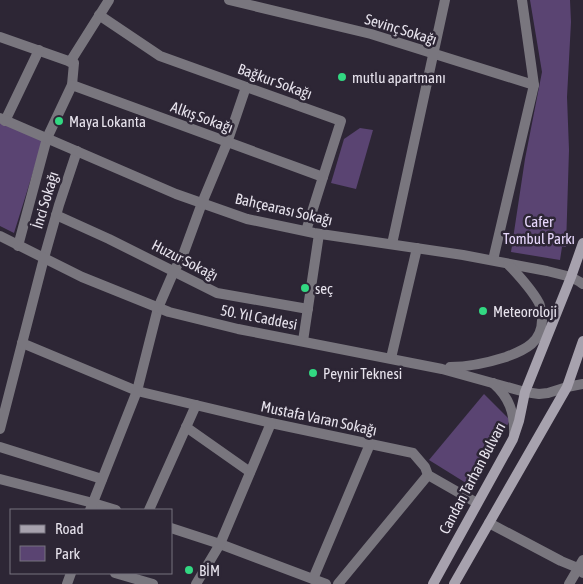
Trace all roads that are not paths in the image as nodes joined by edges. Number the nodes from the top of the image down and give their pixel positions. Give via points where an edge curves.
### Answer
1 (109, 0) edge
2 (229, 0) edge
3 (445, 0) edge
4 (522, 0) edge
5 (242, 2) edge
6 (99, 15) junction
7 (0, 37) edge
8 (39, 50) junction
9 (433, 54) junction
10 (70, 62) junction
11 (72, 85) junction
12 (534, 85) junction
13 (246, 87) junction
14 (3, 120) edge
15 (47, 138) junction
16 (227, 143) junction
17 (77, 151) junction
18 (322, 177) junction
19 (202, 203) junction
20 (56, 216) junction
21 (306, 231) junction
22 (319, 234) junction
23 (0, 236) edge
24 (583, 243) edge
25 (392, 244) junction
26 (18, 246) junction
27 (417, 248) junction
28 (44, 258) junction
29 (493, 260) junction
30 (508, 264) junction
31 (576, 264) junction
32 (547, 271) junction
33 (174, 272) junction
34 (571, 278) junction
35 (583, 284) edge
36 (158, 308) junction
37 (308, 309) junction
38 (303, 341) junction
39 (583, 341) edge
40 (22, 343) junction
41 (391, 358) junction
42 (439, 368) junction
43 (492, 382) junction
44 (583, 384) edge
45 (567, 388) junction
46 (137, 391) junction
47 (525, 392) junction
48 (196, 405) junction
49 (271, 424) junction
50 (186, 427) junction
51 (0, 429) edge
52 (513, 439) junction
53 (370, 444) junction
54 (0, 448) edge
55 (250, 472) junction
56 (428, 475) junction
57 (0, 479) edge
58 (102, 479) junction
59 (477, 503) junction
60 (91, 506) edge
61 (110, 509) edge
62 (149, 509) edge
63 (489, 523) junction
64 (172, 528) edge
65 (220, 544) junction
66 (581, 567) edge
67 (118, 574) edge
68 (312, 579) junction
69 (153, 584) edge
70 (196, 584) edge
71 (326, 584) edge
72 (338, 584) edge
73 (433, 584) edge
74 (454, 584) edge
75 (569, 584) edge

1 - 6 street
2 - 5 street, Sevinç Sokağı
3 - 9 street
4 - 12 street
5 - 9 street, Sevinç Sokağı via 371,34
6 - 10 street
6 - 13 street, Bağkur Sokağı via 160,56
7 - 8 street
8 - 10 street
8 - 14 street
9 - 12 street, Sevinç Sokağı
9 - 25 street
10 - 11 street via 74,63
11 - 15 street
11 - 16 street, Alkış Sokağı
12 - 29 street
13 - 16 street
13 - 18 street, Bağkur Sokağı via 341,121
14 - 15 street, Bahçearası Sokağı
15 - 17 street, Bahçearası Sokağı
15 - 26 street
16 - 18 street, Alkış Sokağı
16 - 19 street
17 - 19 street, Bahçearası Sokağı
17 - 20 street, İnci Sokağı
18 - 21 street, Bağkur Sokağı
19 - 21 street, Bahçearası Sokağı via 247,219
19 - 33 street
20 - 28 street, İnci Sokağı
20 - 33 street, Huzur Sokağı
21 - 22 street, Bahçearası Sokağı
22 - 25 street, Bahçearası Sokağı
22 - 37 street
23 - 26 street, 50. Yıl Caddesi
24 - 31 main road, Candan Tarhan Bulvarı
25 - 27 street, Bahçearası Sokağı
26 - 28 street, 50. Yıl Caddesi
27 - 29 street, Bahçearası Sokağı
27 - 41 street
28 - 36 street, 50. Yıl Caddesi
28 - 40 street, İnci Sokağı
29 - 30 street, Bahçearası Sokağı
30 - 32 street, Bahçearası Sokağı
30 - 42 street via 540,305 542,324 533,343 525,350 489,363
31 - 32 street, Bahçearası Sokağı via 568,269
31 - 34 main road, Candan Tarhan Bulvarı
32 - 34 street, Bahçearası Sokağı
33 - 36 street
33 - 37 street, Huzur Sokağı via 217,293
34 - 35 street, Bahçearası Sokağı
34 - 47 main road, Candan Tarhan Bulvarı
36 - 38 street, 50. Yıl Caddesi via 238,329
36 - 46 street
37 - 38 street
38 - 41 street, 50. Yıl Caddesi
39 - 45 main road
40 - 46 street, Mustafa Varan Sokağı
40 - 51 street, İnci Sokağı
41 - 42 street, 50. Yıl Caddesi
42 - 43 street, 50. Yıl Caddesi
43 - 47 street, 50. Yıl Caddesi
43 - 52 street via 502,391 513,414
44 - 45 street, 50. Yıl Caddesi
45 - 47 street, 50. Yıl Caddesi via 539,394
45 - 63 main road
46 - 48 street, Mustafa Varan Sokağı
46 - 58 street
47 - 52 main road, Candan Tarhan Bulvarı
48 - 49 street, Mustafa Varan Sokağı
48 - 50 street
49 - 53 street, Mustafa Varan Sokağı
49 - 55 street
50 - 55 street
50 - 62 street
52 - 59 main road, Candan Tarhan Bulvarı
53 - 56 street, Mustafa Varan Sokağı via 413,454
53 - 68 street
54 - 58 street
55 - 65 street
56 - 59 street, Mustafa Varan Sokağı
56 - 72 street
57 - 60 street
58 - 60 street
59 - 73 main road, Candan Tarhan Bulvarı
60 - 61 street
63 - 66 street via 561,561
63 - 74 main road
64 - 65 street
65 - 68 street
65 - 70 street
66 - 75 street
67 - 69 street
68 - 71 street

